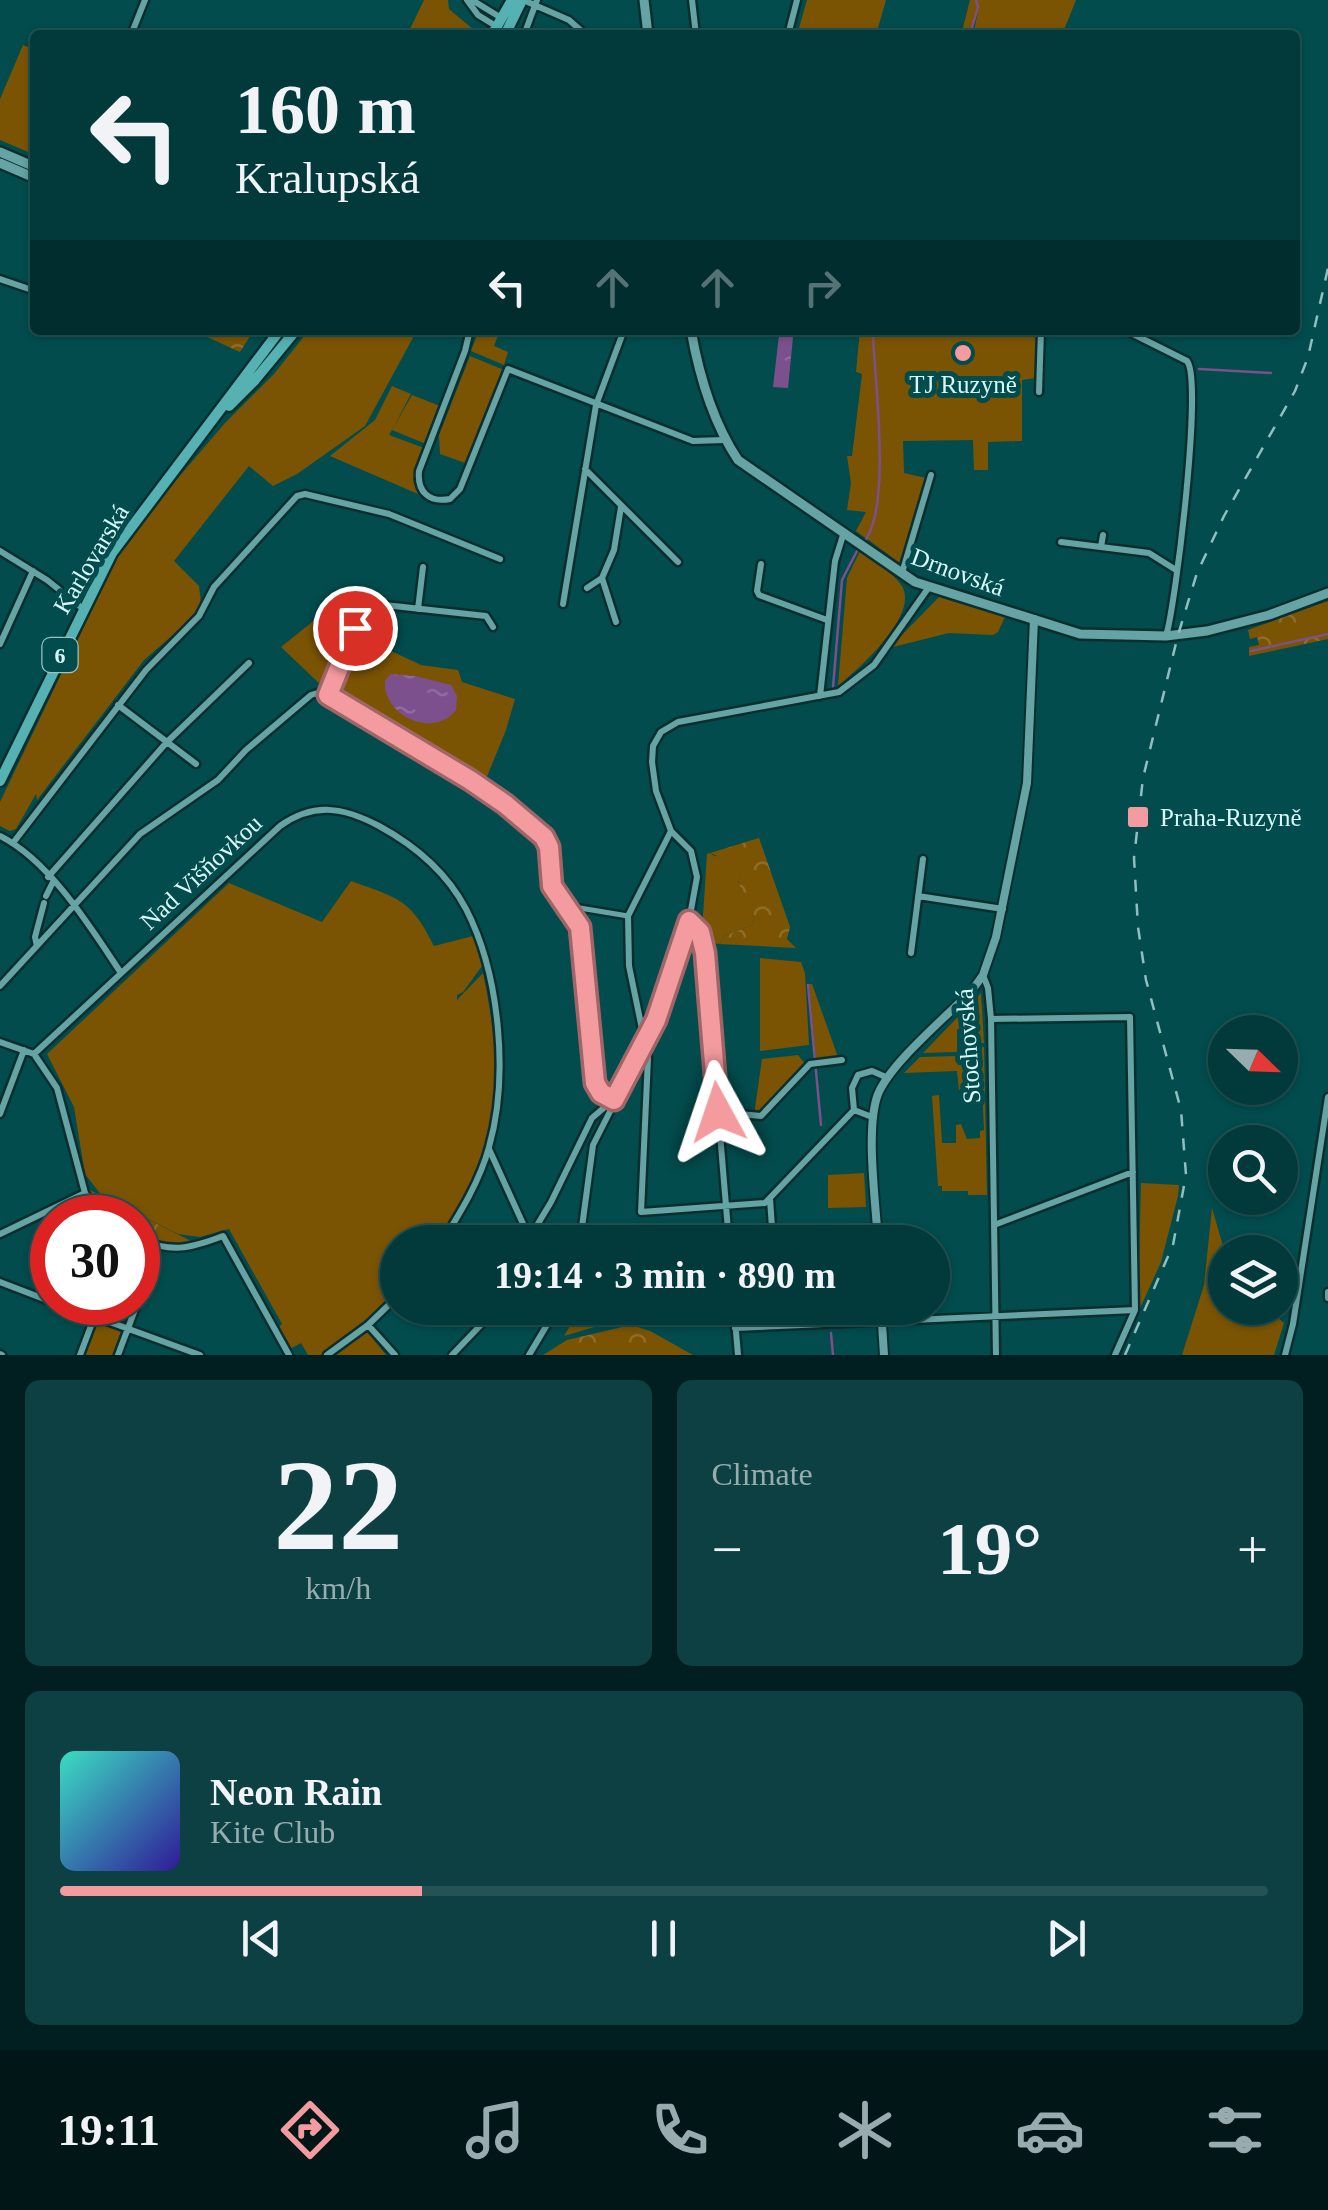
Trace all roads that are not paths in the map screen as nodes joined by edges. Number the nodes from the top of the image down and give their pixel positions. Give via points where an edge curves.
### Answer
1 (145, 0) edge
2 (470, 0) edge
3 (512, 0) edge
4 (522, 0) edge
5 (644, 0) edge
6 (692, 0) edge
7 (797, 0) edge
8 (536, 2) edge
9 (501, 29) edge
10 (132, 30) edge
11 (526, 30) edge
12 (580, 30) edge
13 (647, 30) edge
14 (695, 30) edge
15 (789, 30) edge
16 (0, 152) edge
17 (0, 163) edge
18 (30, 165) edge
19 (30, 176) edge
20 (0, 279) edge
21 (30, 289) edge
22 (277, 335) edge
23 (292, 335) edge
24 (469, 335) edge
25 (622, 335) edge
26 (693, 335) edge
27 (1041, 335) edge
28 (1135, 335) edge
29 (1039, 392) dead end
30 (596, 405) junction
31 (210, 423) junction
32 (724, 440) junction
33 (584, 468) junction
34 (932, 475) dead end
35 (621, 506) junction
36 (844, 532) junction
37 (1103, 535) dead end
38 (1061, 542) dead end
39 (1101, 547) junction
40 (0, 552) edge
41 (500, 559) dead end
42 (678, 562) dead end
43 (762, 564) dead end
44 (423, 567) dead end
45 (1176, 570) junction
46 (33, 571) junction
47 (902, 574) junction
48 (602, 578) junction
49 (587, 588) dead end
50 (930, 588) junction
51 (1328, 594) edge
52 (563, 604) dead end
53 (82, 608) junction
54 (418, 609) junction
55 (827, 620) junction
56 (1034, 620) junction
57 (616, 622) dead end
58 (493, 626) dead end
59 (3, 630) edge
60 (1166, 636) junction
61 (0, 644) edge
62 (249, 663) dead end
63 (328, 695) junction
64 (820, 696) junction
65 (118, 706) junction
66 (167, 742) junction
67 (196, 764) dead end
68 (0, 781) edge
69 (671, 831) junction
70 (0, 836) edge
71 (14, 843) junction
72 (923, 859) dead end
73 (51, 879) junction
74 (918, 896) junction
75 (76, 904) junction
76 (1002, 909) junction
77 (570, 912) junction
78 (628, 916) junction
79 (689, 921) junction
80 (36, 946) junction
81 (911, 953) dead end
82 (121, 973) junction
83 (983, 974) junction
84 (0, 986) edge
85 (991, 1019) junction
86 (0, 1042) edge
87 (643, 1045) junction
88 (24, 1050) junction
89 (34, 1054) junction
90 (842, 1060) dead end
91 (888, 1078) junction
92 (1328, 1098) edge
93 (614, 1100) junction
94 (854, 1110) junction
95 (718, 1112) junction
96 (0, 1114) edge
97 (872, 1117) junction
98 (489, 1149) junction
99 (1133, 1172) junction
100 (1314, 1187) junction
101 (1324, 1189) dead end
102 (86, 1193) joint
103 (770, 1198) junction
104 (726, 1206) junction
105 (452, 1225) edge
106 (522, 1225) edge
107 (537, 1225) edge
108 (582, 1225) edge
109 (728, 1225) edge
110 (772, 1225) edge
111 (877, 1225) edge
112 (994, 1225) junction
113 (0, 1234) edge
114 (160, 1248) edge
115 (0, 1282) edge
116 (30, 1293) edge
117 (1135, 1310) junction
118 (380, 1313) edge
119 (995, 1316) junction
120 (950, 1318) edge
121 (91, 1325) edge
122 (117, 1325) edge
123 (129, 1325) edge
124 (368, 1325) junction
125 (481, 1325) edge
126 (547, 1325) edge
127 (736, 1325) edge
128 (804, 1325) edge
129 (882, 1325) edge
130 (778, 1326) joint
131 (736, 1328) junction
132 (128, 1329) junction
133 (80, 1355) edge
134 (118, 1355) edge
135 (200, 1355) edge
136 (290, 1355) edge
137 (327, 1355) edge
138 (394, 1355) edge
139 (452, 1355) edge
140 (529, 1355) edge
141 (738, 1355) edge
142 (884, 1355) edge
143 (996, 1355) edge
144 (1115, 1355) edge
145 (1285, 1355) edge

1 - 10 street
2 - 9 street
3 - 9 main road
4 - 8 street
4 - 9 main road
5 - 13 main road
6 - 14 street
7 - 15 street
8 - 11 street
8 - 12 street
16 - 18 main road
17 - 19 main road
20 - 21 street
22 - 31 main road, Karlovarská / 6
23 - 31 main road, Karlovarská / 6
24 - 30 street via 419,471 422,492 432,499 450,500 460,489 508,370
25 - 30 street
26 - 32 main road, Drnovská
27 - 29 street
28 - 45 street via 1192,364
30 - 32 street via 693,442
30 - 33 street
31 - 53 main road, Karlovarská / 6 via 126,532
32 - 36 main road, Drnovská via 738,460
33 - 35 street
33 - 52 street
34 - 47 street
35 - 42 street
35 - 48 street
36 - 47 main road, Drnovská
36 - 55 street
37 - 39 street
38 - 39 street
39 - 45 street via 1148,553
40 - 46 street
41 - 65 street via 388,514 297,496
43 - 55 street via 759,595
44 - 54 street
45 - 60 street
46 - 53 street
46 - 59 street
47 - 50 main road, Drnovská
48 - 49 street
48 - 57 street
50 - 56 main road, Drnovská
50 - 64 street via 874,664 839,692
51 - 60 main road, Drnovská via 1245,622
53 - 68 main road, Karlovarská / 6
54 - 58 street via 486,616
54 - 63 street via 366,603
55 - 64 street
56 - 60 main road, Drnovská via 1091,636
56 - 76 street, Stochovská via 1030,766
59 - 61 street
62 - 66 street
63 - 75 street via 311,694 218,780 140,834
63 - 77 street via 538,829 549,847 552,886
64 - 69 street via 678,722 661,732 652,762
65 - 66 street
65 - 71 street
66 - 67 street
66 - 73 street
69 - 78 street
69 - 79 street via 691,851 697,877
70 - 71 street
71 - 73 street
72 - 74 street
73 - 75 street
73 - 80 street
74 - 76 street
74 - 81 street
75 - 80 street
75 - 82 street
76 - 83 street, Stochovská
77 - 78 street
77 - 93 street via 580,927 595,1083
78 - 87 street
79 - 87 street
79 - 95 street via 705,953
80 - 84 street
82 - 89 street, Nad Višňovkou
82 - 98 street, Nad Višňovkou via 300,812 352,814 374,824 447,880 484,956 500,1064
83 - 85 street, Stochovská
83 - 91 street
85 - 99 street via 1130,1017
85 - 112 street, Stochovská
86 - 88 street
87 - 93 street
87 - 104 street via 648,1058 641,1212
88 - 89 street
88 - 96 street
89 - 102 street via 57,1088
90 - 95 street via 810,1064 760,1116
91 - 94 street via 858,1074
91 - 97 street
92 - 100 street
93 - 107 street via 592,1118
93 - 108 street via 593,1145
94 - 97 street
94 - 103 street
95 - 104 street
97 - 111 street
98 - 105 street, Nad Višňovkou
98 - 106 street
99 - 112 street
99 - 117 street
100 - 101 street
100 - 145 street
102 - 113 street
103 - 104 street
103 - 110 street
104 - 109 street
112 - 119 street, Stochovská
114 - 136 street via 188,1249 223,1236
115 - 116 street
117 - 119 street
117 - 144 street
118 - 124 street
119 - 120 street
119 - 143 street, Stochovská
121 - 133 street
122 - 132 street
123 - 132 street
124 - 137 street
124 - 138 street
125 - 139 street
126 - 140 street
127 - 131 street
128 - 130 street
129 - 142 street
130 - 131 street
131 - 141 street
132 - 134 street
132 - 135 street

